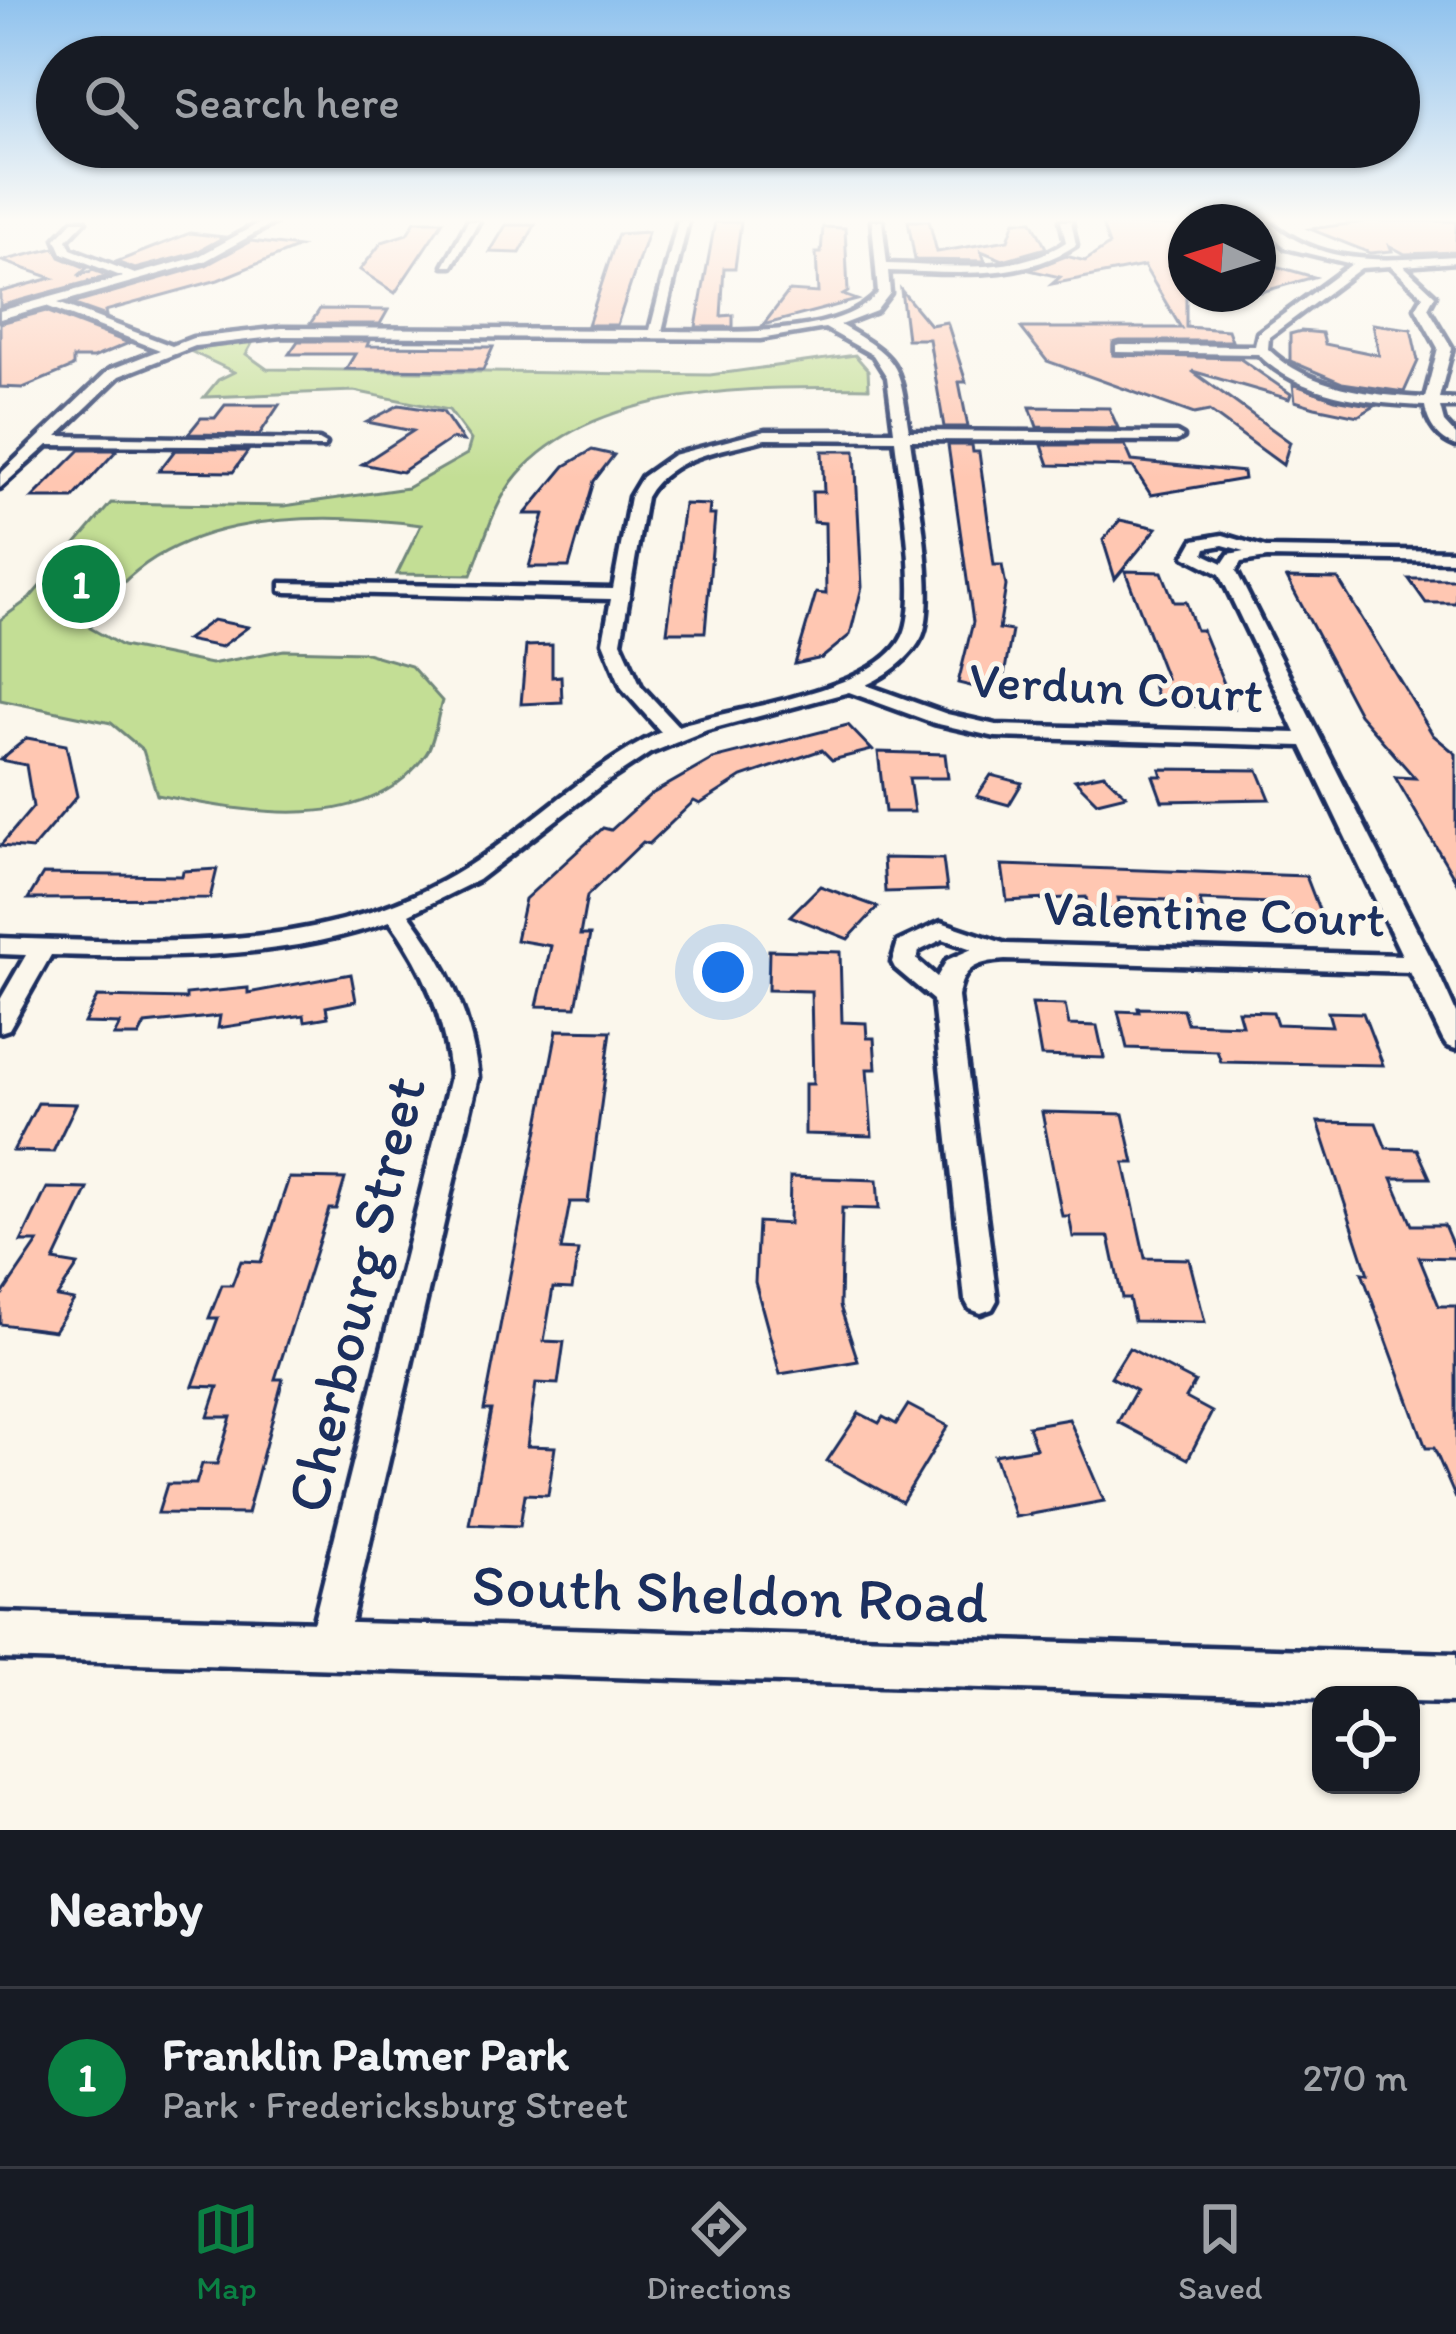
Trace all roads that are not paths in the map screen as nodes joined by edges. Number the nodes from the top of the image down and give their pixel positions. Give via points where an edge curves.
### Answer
1 (30, 306) edge
2 (57, 306) edge
3 (662, 306) edge
4 (869, 306) edge
5 (1305, 306) edge
6 (1423, 306) edge
7 (0, 315) edge
8 (830, 325) junction
9 (655, 335) junction
10 (168, 349) junction
11 (1121, 349) dead end
12 (1261, 350) junction
13 (1431, 403) junction
14 (1456, 403) edge
15 (901, 434) junction
16 (1175, 436) dead end
17 (44, 440) junction
18 (1456, 442) edge
19 (319, 444) dead end
20 (0, 483) edge
21 (1267, 553) junction
22 (1456, 556) edge
23 (1227, 571) junction
24 (287, 587) dead end
25 (618, 594) junction
26 (848, 686) junction
27 (674, 734) junction
28 (1313, 740) junction
29 (394, 910) junction
30 (0, 946) edge
31 (43, 947) junction
32 (1005, 952) junction
33 (1421, 964) junction
34 (945, 997) junction
35 (0, 1023) edge
36 (1456, 1040) edge
37 (982, 1300) dead end
38 (0, 1636) edge
39 (327, 1645) junction
40 (1456, 1678) edge

1 - 7 street
2 - 10 street
3 - 9 street
4 - 8 street
5 - 12 street via 1263,336
6 - 13 street via 1444,340
8 - 9 street
8 - 15 street via 892,368
9 - 10 street via 282,332
10 - 17 street via 108,377
11 - 12 street
12 - 13 street via 1319,384
13 - 14 street
13 - 18 street via 1435,426
15 - 16 street
15 - 25 street via 765,436 715,444 667,464 638,497
15 - 26 street via 920,617 900,654
17 - 19 street
17 - 20 street
21 - 22 street
21 - 23 street via 1235,558
21 - 23 street via 1223,540 1200,544 1194,556
23 - 28 street
24 - 25 street
25 - 27 street via 616,660
26 - 27 street
26 - 28 street, Verdun Court via 996,730
27 - 29 street via 604,771 470,874
28 - 33 street
29 - 31 street via 241,945
29 - 39 street, Cherbourg Street via 448,993 464,1077
30 - 31 street
31 - 35 street
32 - 33 street, Valentine Court
32 - 34 street, Valentine Court via 956,962 946,973
32 - 34 street, Valentine Court via 941,930 907,947 904,962
33 - 36 street
34 - 37 street
38 - 39 street, South Sheldon Road
39 - 40 street, South Sheldon Road

